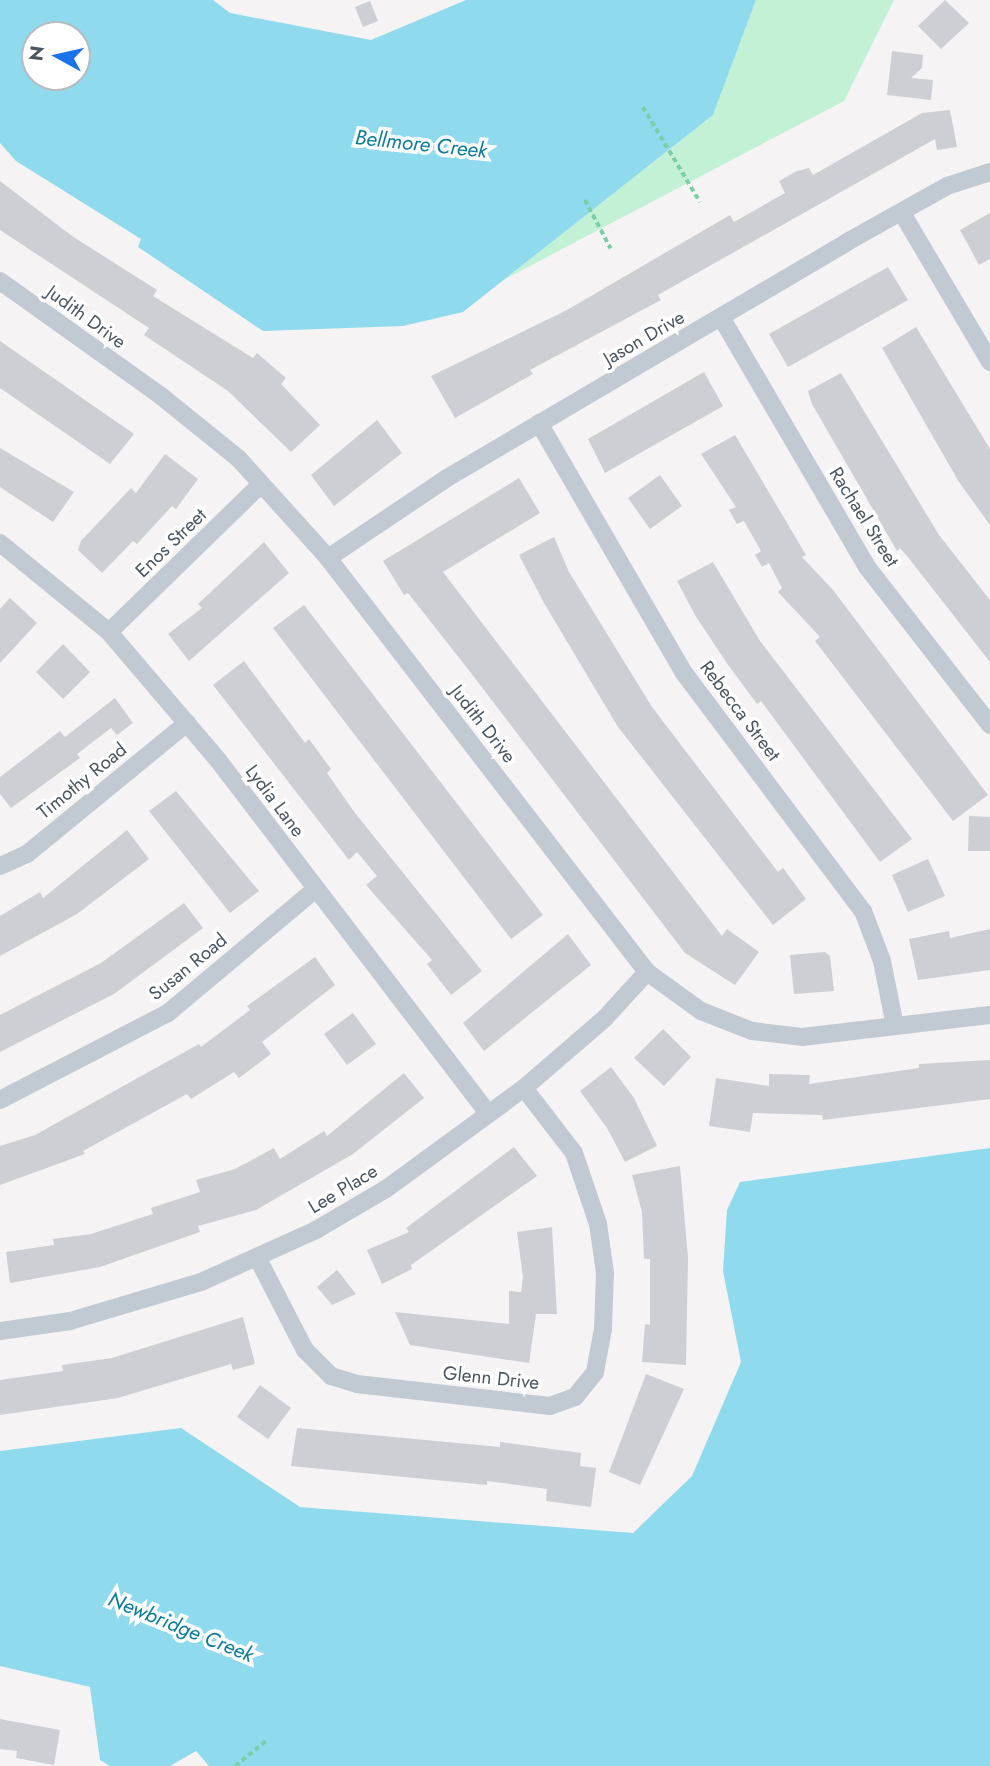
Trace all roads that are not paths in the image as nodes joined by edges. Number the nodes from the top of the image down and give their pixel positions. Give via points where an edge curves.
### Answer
1 (990, 172) edge
2 (902, 212) junction
3 (0, 281) edge
4 (721, 317) junction
5 (990, 362) edge
6 (539, 423) junction
7 (261, 484) junction
8 (0, 544) edge
9 (328, 558) junction
10 (109, 632) junction
11 (187, 723) junction
12 (990, 725) edge
13 (0, 866) edge
14 (316, 889) junction
15 (648, 972) junction
16 (990, 1015) edge
17 (895, 1026) junction
18 (524, 1087) junction
19 (0, 1100) edge
20 (487, 1112) junction
21 (257, 1257) junction
22 (0, 1331) edge

1 - 2 street, Jason Drive via 947,186
2 - 4 street, Jason Drive
2 - 5 street
3 - 7 street, Judith Drive via 171,404 221,443
4 - 6 street, Jason Drive
4 - 12 street, Rachael Street via 867,567
6 - 9 street, Jason Drive
6 - 17 street, Rebecca Street via 684,673 863,911 882,961
7 - 9 street, Judith Drive
7 - 10 street, Enos Street
8 - 10 street, Lydia Lane
9 - 15 street, Judith Drive
10 - 11 street, Lydia Lane
11 - 13 street, Timothy Road via 27,854
11 - 14 street, Lydia Lane
14 - 19 street, Susan Road via 168,1013
14 - 20 street, Lydia Lane
15 - 17 street, Judith Drive via 701,1011 752,1031 802,1037
15 - 18 street, Lee Place via 605,1018
16 - 17 street, Judith Drive
18 - 20 street, Lee Place
18 - 21 street, Glenn Drive via 574,1153 598,1224 605,1273 603,1329 595,1373 575,1397 550,1406 357,1384 331,1376 304,1350
20 - 21 street, Lee Place via 386,1189 316,1230
21 - 22 street, Lee Place via 201,1282 123,1307

